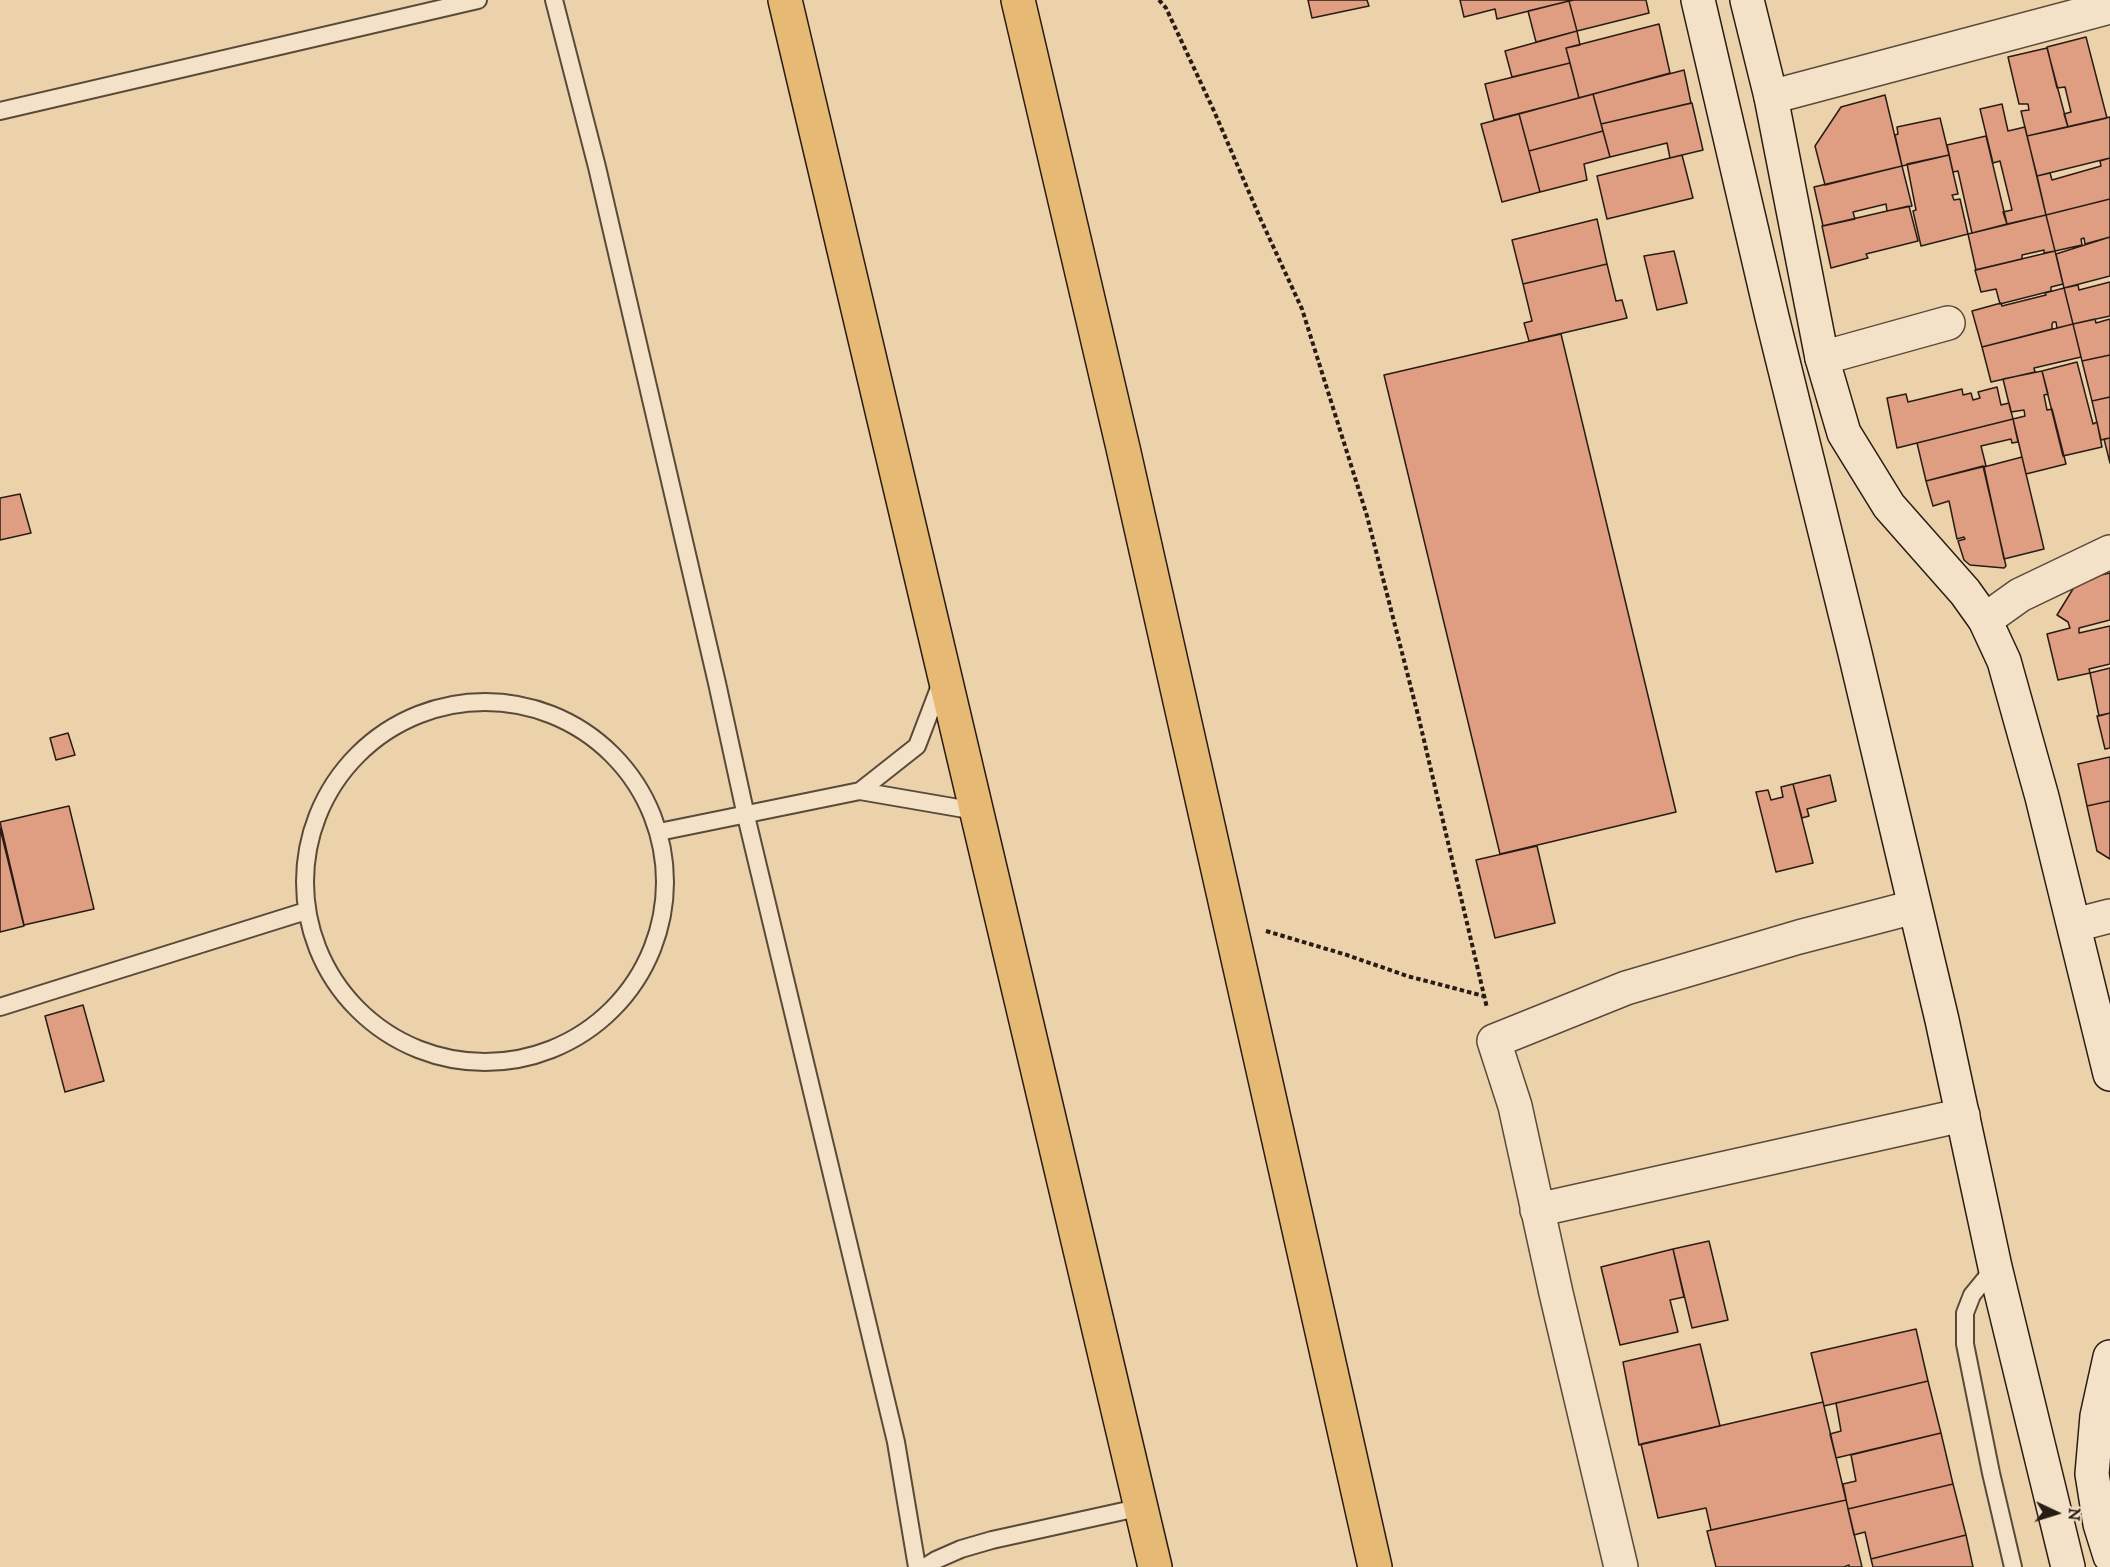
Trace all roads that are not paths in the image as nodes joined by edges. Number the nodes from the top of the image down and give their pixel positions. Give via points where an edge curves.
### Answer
1 (478, 0) edge
2 (554, 0) edge
3 (785, 0) edge
4 (1018, 0) edge
5 (1698, 0) edge
6 (1747, 0) edge
7 (2110, 7) edge
8 (1771, 97) junction
9 (0, 111) edge
10 (1947, 323) dead end
11 (1822, 358) junction
12 (2110, 552) edge
13 (1985, 620) junction
14 (945, 675) junction
15 (860, 791) junction
16 (976, 812) junction
17 (746, 816) junction
18 (659, 832) junction
19 (1914, 907) junction
20 (306, 912) junction
21 (2110, 916) edge
22 (2075, 925) junction
23 (0, 1007) edge
24 (2110, 1074) edge
25 (1963, 1115) junction
26 (1538, 1209) junction
27 (1995, 1267) junction
28 (2110, 1357) edge
29 (2103, 1415) edge
30 (1142, 1507) junction
31 (2110, 1556) edge
32 (917, 1567) edge
33 (925, 1567) edge
34 (1155, 1567) edge
35 (1375, 1567) edge
36 (1621, 1567) edge
37 (2013, 1567) edge
38 (2068, 1567) edge

1 - 9 lane
2 - 17 lane via 597,167
3 - 14 highway
4 - 35 highway
5 - 19 street
6 - 8 street
7 - 8 street
8 - 11 street
10 - 11 street
11 - 13 street via 1844,433 1863,466 1889,506
12 - 13 street via 2020,595
13 - 22 street via 2004,661 2020,715
14 - 15 lane via 917,746
14 - 16 highway
15 - 16 lane
15 - 17 lane
16 - 30 highway
17 - 18 lane
17 - 32 lane via 896,1442
18 - 20 lane via 634,777 591,733 536,706 476,699 417,712 365,745 327,793 307,850
18 - 20 lane via 666,891 654,948 624,999 579,1038 525,1060 466,1063 409,1048 360,1014 324,968
19 - 25 street
19 - 26 street via 1626,988 1494,1041 1515,1106
20 - 23 lane
21 - 22 street
22 - 24 street
25 - 26 street
25 - 27 street
26 - 36 street
27 - 37 lane via 1972,1295 1965,1313 1965,1344
27 - 38 street
28 - 29 street
29 - 31 street via 2092,1474
30 - 33 lane via 982,1543
30 - 34 highway

